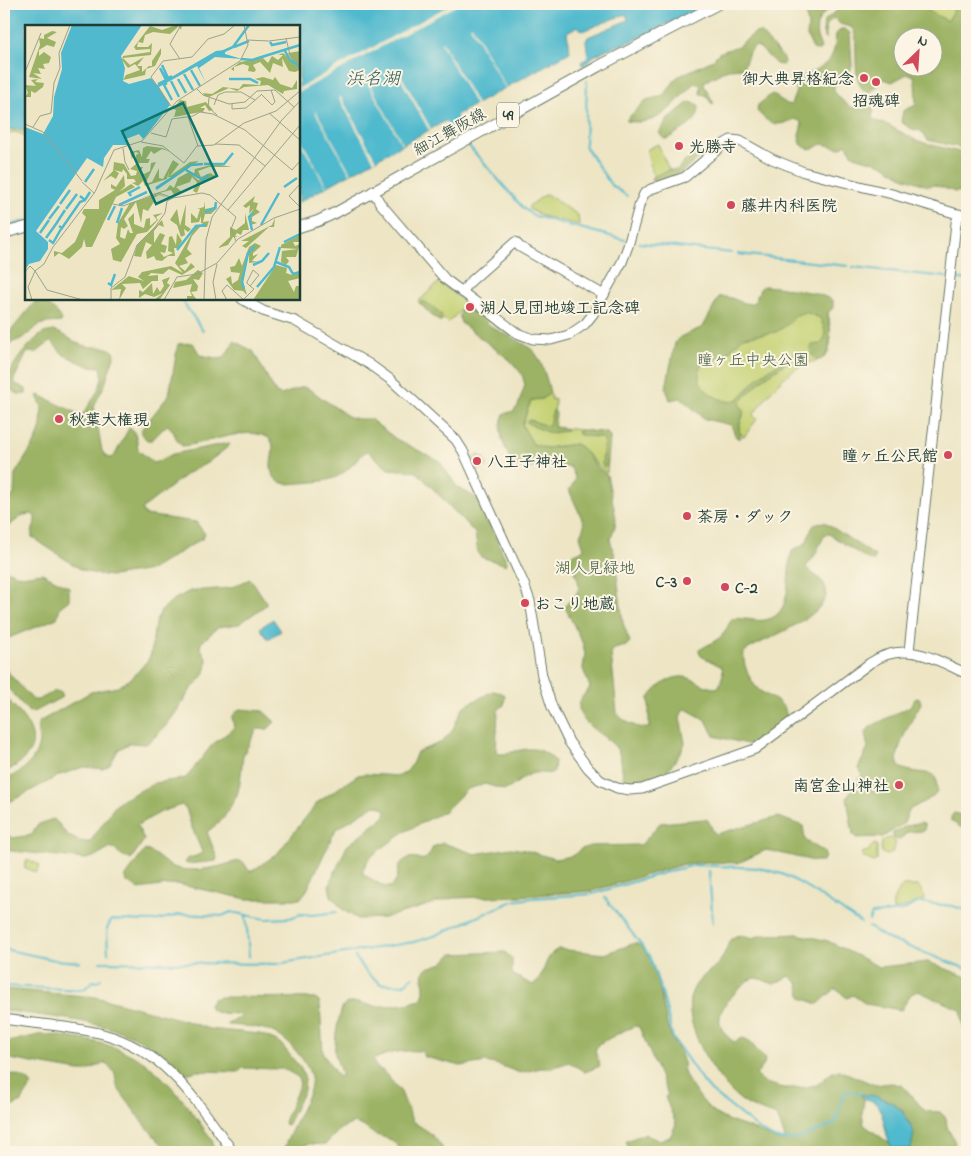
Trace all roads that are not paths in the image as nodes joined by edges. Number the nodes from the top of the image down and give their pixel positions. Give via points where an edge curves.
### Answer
1 (718, 4) edge
2 (373, 191) junction
3 (963, 215) edge
4 (25, 226) edge
5 (300, 227) edge
6 (4, 233) edge
7 (462, 292) junction
8 (604, 295) junction
9 (244, 300) edge
10 (909, 652) junction
11 (967, 674) edge
12 (4, 1019) edge
13 (233, 1152) edge

1 - 2 main road, 細江舞阪線 / 49
2 - 5 main road, 細江舞阪線 / 49 via 328,217
2 - 7 street via 441,274
3 - 8 street via 804,172 740,141 731,140 685,177 644,194 624,257
3 - 10 street via 956,223 954,238
4 - 6 main road
7 - 8 street via 517,333 542,340 557,339 580,328
7 - 8 street via 516,242
9 - 10 street via 263,312 295,321 369,364 456,440 524,584 542,676 552,707 575,751 595,776 606,784 624,790 642,789 748,753 876,659 895,652
10 - 11 street via 925,655
12 - 13 street via 102,1034 143,1051 178,1078

